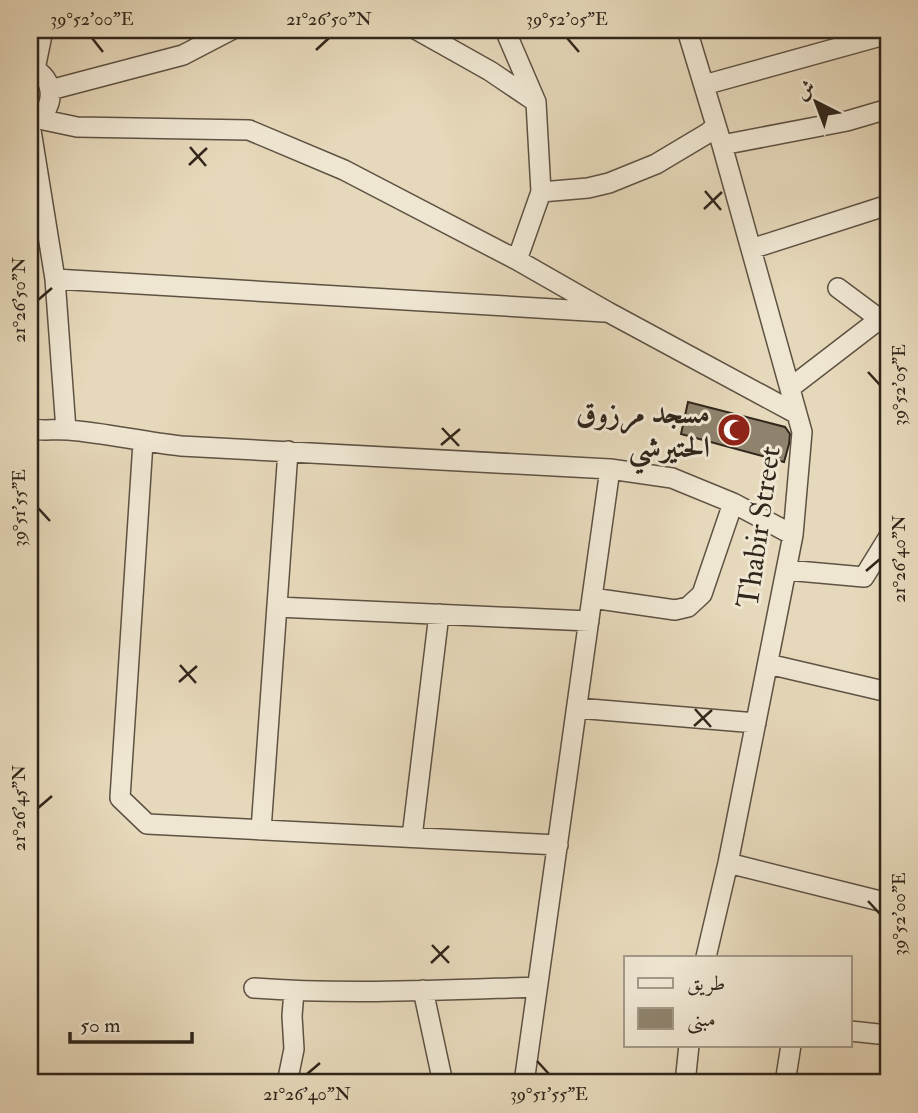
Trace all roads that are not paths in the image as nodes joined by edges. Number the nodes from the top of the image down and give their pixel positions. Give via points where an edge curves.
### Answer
1 (43, 30) edge
2 (231, 30) edge
3 (417, 30) edge
4 (505, 30) edge
5 (687, 30) edge
6 (888, 34) edge
7 (33, 68) edge
8 (704, 85) junction
9 (50, 90) junction
10 (536, 102) junction
11 (888, 109) edge
12 (32, 123) edge
13 (719, 136) junction
14 (541, 192) junction
15 (888, 205) edge
16 (751, 250) junction
17 (517, 260) junction
18 (55, 279) junction
19 (838, 288) dead end
20 (608, 312) junction
21 (884, 319) edge
22 (790, 388) junction
23 (797, 414) junction
24 (30, 429) edge
25 (66, 430) junction
26 (143, 442) junction
27 (288, 451) junction
28 (610, 469) junction
29 (733, 503) junction
30 (793, 535) junction
31 (888, 538) edge
32 (786, 570) junction
33 (592, 597) junction
34 (277, 607) junction
35 (439, 614) junction
36 (589, 621) junction
37 (768, 664) junction
38 (888, 692) edge
39 (577, 708) junction
40 (756, 723) junction
41 (261, 830) junction
42 (412, 837) junction
43 (558, 845) junction
44 (728, 863) junction
45 (888, 903) edge
46 (706, 956) edge
47 (537, 987) junction
48 (254, 988) dead end
49 (424, 990) junction
50 (293, 991) junction
51 (852, 1031) edge
52 (888, 1035) edge
53 (689, 1046) edge
54 (791, 1046) edge
55 (288, 1083) edge
56 (443, 1083) edge
57 (524, 1083) edge
58 (685, 1083) edge
59 (785, 1083) edge

1 - 7 street
2 - 9 street via 183,55
3 - 10 street
4 - 10 street
5 - 8 street, Thabir Street
6 - 8 street
7 - 9 street
8 - 13 street, Thabir Street
9 - 12 street via 48,106
10 - 14 street
11 - 13 street via 847,121
12 - 17 street via 250,130 344,170
12 - 18 street
13 - 14 street via 708,133 656,164 609,183
13 - 16 street, Thabir Street
14 - 17 street
15 - 16 street
16 - 22 street, Thabir Street
17 - 20 street
18 - 20 street
18 - 25 street
19 - 21 street
20 - 23 street
21 - 22 street
22 - 23 street, Thabir Street
23 - 30 street, Thabir Street via 802,432
24 - 25 street
25 - 26 street
26 - 27 street
26 - 41 street via 120,798 147,824
27 - 28 street
27 - 34 street
28 - 29 street via 672,478
28 - 33 street
29 - 30 street
29 - 33 street via 702,594 688,607 676,610
30 - 32 street, Thabir Street
31 - 32 street via 864,577
32 - 37 street, Thabir Street
33 - 36 street
34 - 35 street
34 - 41 street
35 - 36 street
35 - 42 street
36 - 39 street
37 - 38 street
37 - 40 street, Thabir Street
39 - 40 street
39 - 43 street
40 - 44 street, Thabir Street
41 - 42 street
42 - 43 street
43 - 47 street
44 - 45 street
44 - 46 street, Thabir Street
47 - 49 street
47 - 57 street
48 - 50 street
49 - 50 street
49 - 56 street
50 - 55 street via 294,1049
51 - 52 street
53 - 58 street
54 - 59 street

